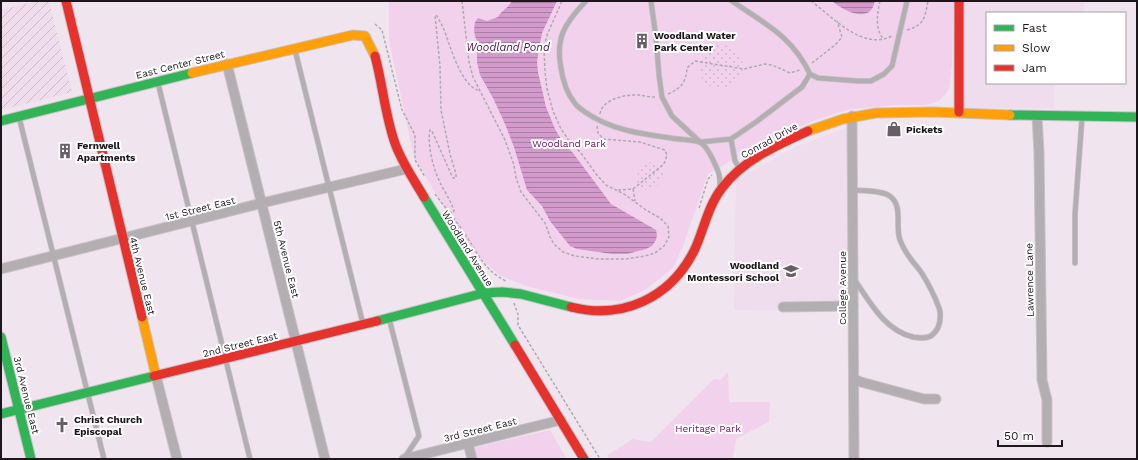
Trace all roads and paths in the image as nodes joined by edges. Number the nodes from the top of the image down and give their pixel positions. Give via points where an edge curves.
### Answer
1 (66, 1) edge
2 (462, 1) edge
3 (562, 1) edge
4 (586, 1) edge
5 (651, 1) edge
6 (732, 1) edge
7 (811, 1) edge
8 (880, 1) edge
9 (907, 1) edge
10 (928, 1) edge
11 (959, 1) edge
12 (837, 21) junction
13 (375, 24) dead end
14 (900, 32) junction
15 (365, 36) joint
16 (883, 39) junction
17 (295, 48) junction
18 (227, 64) junction
19 (806, 67) junction
20 (810, 74) junction
21 (157, 81) junction
22 (480, 91) dead end
23 (662, 97) junction
24 (89, 98) junction
25 (959, 112) junction
26 (19, 116) junction
27 (852, 116) junction
28 (1036, 116) junction
29 (1082, 116) junction
30 (1137, 117) edge
31 (599, 120) junction
32 (1, 121) edge
33 (731, 140) junction
34 (700, 142) junction
35 (740, 169) junction
36 (406, 170) junction
37 (718, 171) junction
38 (425, 178) dead end
39 (329, 187) junction
40 (633, 189) junction
41 (433, 190) dead end
42 (617, 190) junction
43 (721, 190) junction
44 (853, 190) junction
45 (635, 202) junction
46 (262, 203) junction
47 (448, 211) junction
48 (697, 212) dead end
49 (192, 221) junction
50 (123, 239) junction
51 (54, 256) junction
52 (1076, 263) dead end
53 (1, 269) edge
54 (853, 277) junction
55 (511, 284) dead end
56 (484, 293) junction
57 (514, 306) dead end
58 (853, 306) junction
59 (783, 307) dead end
60 (389, 318) junction
61 (363, 324) junction
62 (1, 337) edge
63 (296, 341) junction
64 (225, 359) junction
65 (156, 376) junction
66 (854, 379) junction
67 (88, 392) junction
68 (936, 399) dead end
69 (19, 410) junction
70 (1, 414) edge
71 (561, 420) junction
72 (1047, 442) dead end
73 (468, 443) junction
74 (32, 459) edge
75 (104, 459) edge
76 (177, 459) edge
77 (250, 459) edge
78 (325, 459) edge
79 (404, 459) edge
80 (472, 459) edge
81 (584, 459) edge
82 (600, 459) edge
83 (854, 459) edge

1 - 24 street, 4th Avenue East
2 - 45 path via 473,77 505,140 521,192 545,223 554,244 563,252 598,259 626,259 654,253 664,246 669,237 668,226
3 - 42 path via 544,48 546,78 553,111 570,142 606,186
4 - 31 lane via 563,31 560,59 565,86 574,104
5 - 23 lane
6 - 19 lane via 784,37
7 - 12 path
8 - 16 path via 877,21
9 - 14 lane
10 - 14 path via 923,21 918,26
11 - 25 street
12 - 16 path via 850,31 868,39
12 - 19 path via 842,37
13 - 38 path via 383,32 402,110 415,136 415,160
14 - 16 path
14 - 20 lane via 892,66 871,81 818,78
15 - 17 street, East Center Street via 353,35
15 - 36 street, Woodland Avenue via 374,52 391,132
17 - 18 street, East Center Street
17 - 39 lane
18 - 21 street, East Center Street
18 - 46 street, 5th Avenue East
19 - 20 lane
19 - 23 path via 790,73 765,64 744,69 695,61 687,68 686,78 678,89
20 - 33 lane via 802,87
21 - 24 street, East Center Street
21 - 49 lane
22 - 47 path via 468,83 450,50 443,27 435,16 441,110 456,178 451,174 432,130 429,137 436,173 454,211
23 - 31 path via 638,95 610,100 600,109
23 - 34 lane via 672,116
24 - 26 street, East Center Street
24 - 50 street, 4th Avenue East
25 - 27 street, Conrad Drive via 891,112
25 - 28 street, Conrad Drive
26 - 32 street, East Center Street
26 - 51 lane
27 - 35 street, Conrad Drive via 808,131 778,145
27 - 44 street, College Avenue
28 - 29 street, Conrad Drive
28 - 72 street, Lawrence Lane via 1042,380 1047,400
29 - 30 street, Conrad Drive
29 - 52 lane via 1075,214
31 - 34 lane via 619,129
31 - 40 path via 598,133 603,139 646,143 662,148 666,152 664,164
33 - 34 lane
33 - 35 lane via 735,161
34 - 37 lane via 708,151
35 - 43 street, Conrad Drive
36 - 39 street, 1st Street East
36 - 56 street, Woodland Avenue
37 - 43 lane
37 - 48 path via 708,179
39 - 46 street, 1st Street East
39 - 61 lane
40 - 42 path
40 - 45 path
41 - 47 path
42 - 45 path
43 - 56 street, Conrad Drive via 712,205 694,250 683,268 669,285 636,306 594,311 517,293
44 - 54 street, College Avenue
44 - 54 lane via 882,193 890,195 893,199 898,211 900,240 929,285 940,311 937,331 923,338 894,329 876,312
46 - 49 street, 1st Street East
46 - 63 street, 5th Avenue East
47 - 55 path via 486,267
49 - 50 street, 1st Street East
49 - 64 lane
50 - 51 street, 1st Street East
50 - 65 street, 4th Avenue East
51 - 53 street, 1st Street East
51 - 67 lane
54 - 58 street, College Avenue
56 - 60 street, 2nd Street East
56 - 71 street, Woodland Avenue
57 - 82 path via 518,314 518,325
58 - 59 street
58 - 66 street, College Avenue
60 - 61 street, 2nd Street East
60 - 79 lane via 419,436
61 - 63 street, 2nd Street East
62 - 69 street, 3rd Avenue East
63 - 64 street, 2nd Street East
63 - 78 street, 5th Avenue East
64 - 65 street, 2nd Street East
64 - 77 lane
65 - 67 street, 2nd Street East
65 - 76 street, 4th Avenue East
66 - 68 street via 924,399
66 - 83 street, College Avenue
67 - 69 street, 2nd Street East
67 - 75 lane
69 - 70 street, 2nd Street East
69 - 74 street, 3rd Avenue East
71 - 73 street, 3rd Street East
71 - 81 street, Woodland Avenue
73 - 79 street, 3rd Street East
73 - 80 street

